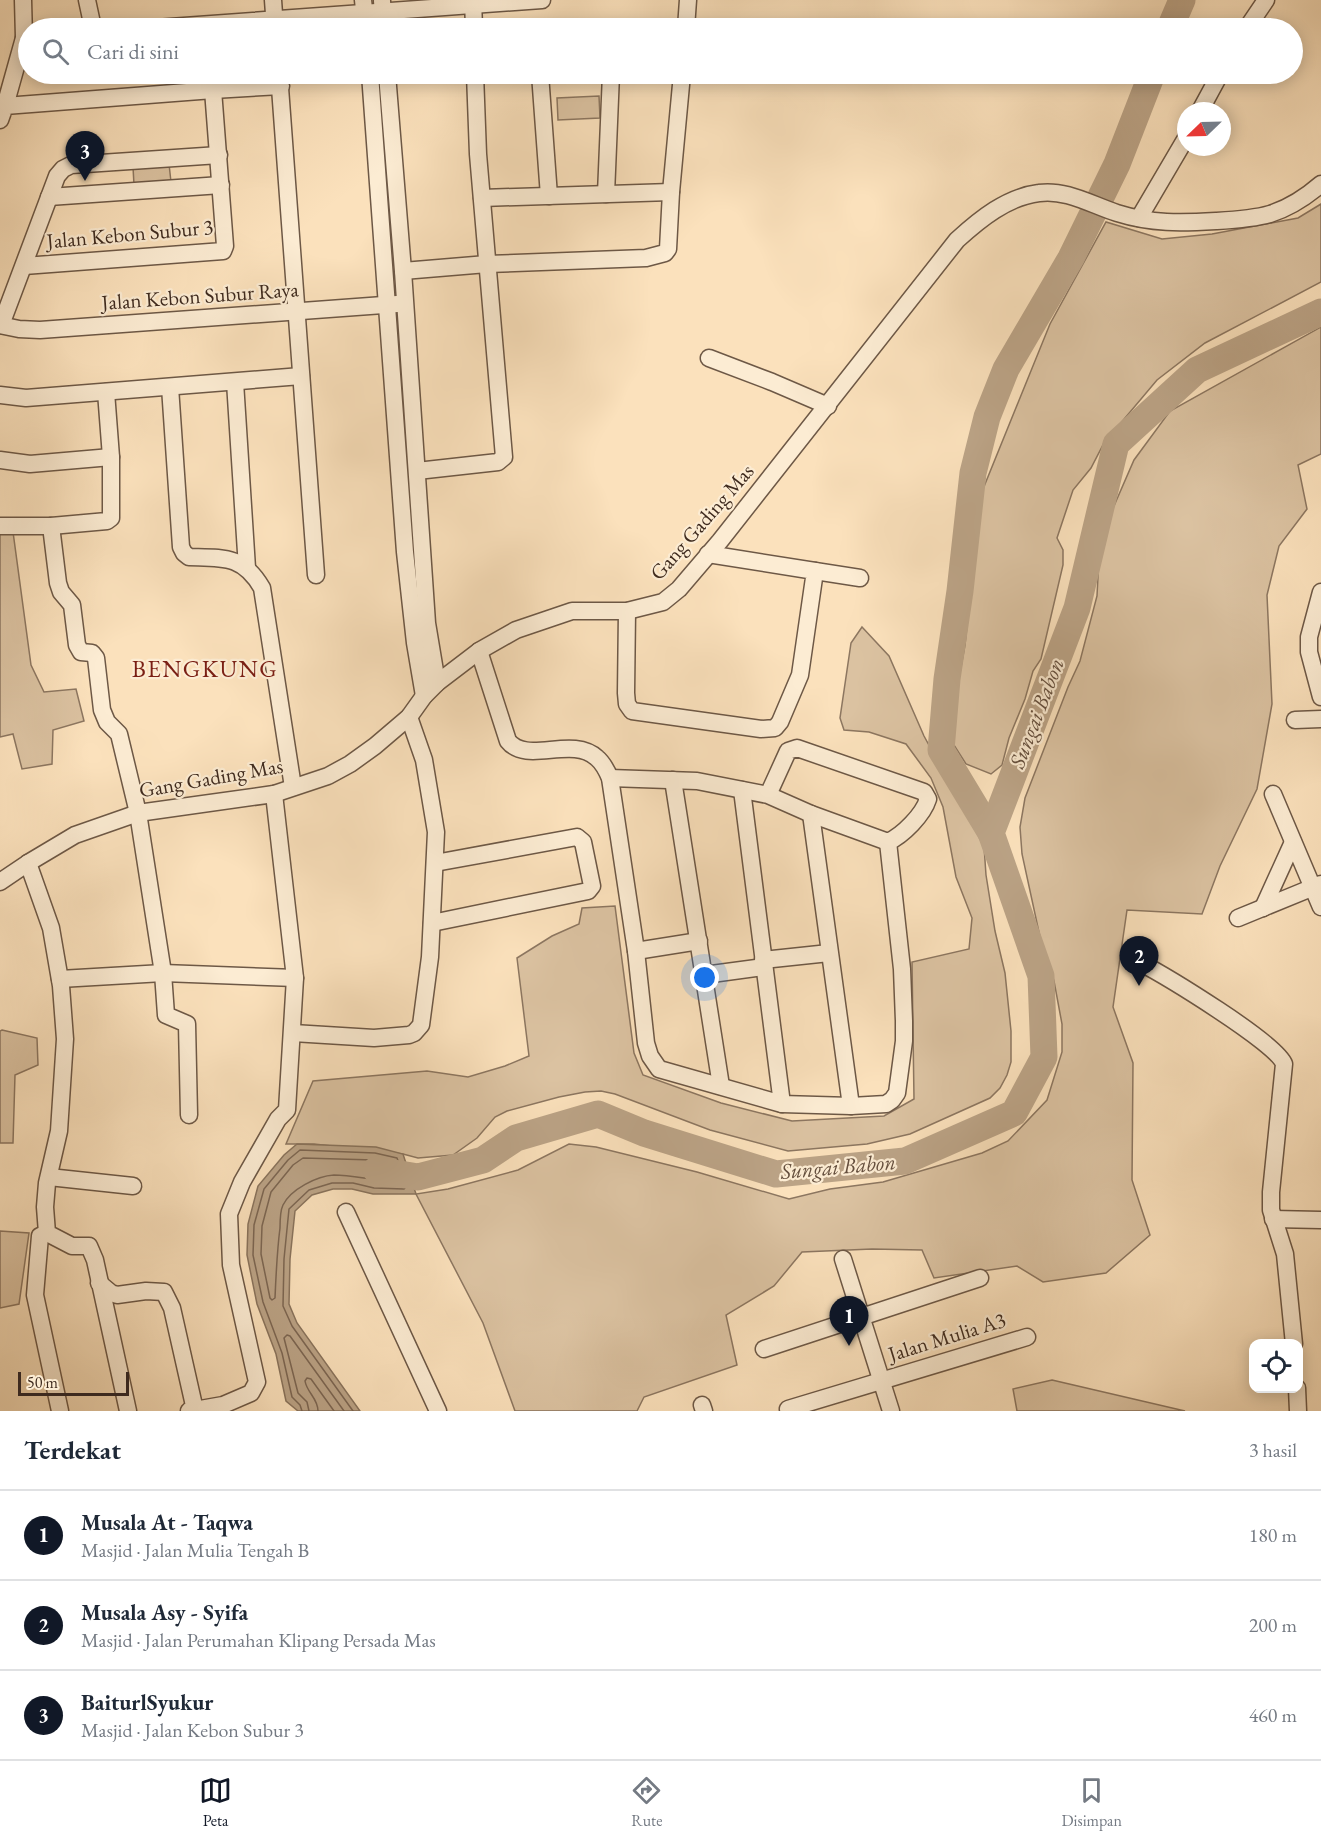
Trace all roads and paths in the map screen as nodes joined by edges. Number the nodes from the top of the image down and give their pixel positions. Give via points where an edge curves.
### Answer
1 (23, 0) edge
2 (87, 0) edge
3 (273, 0) edge
4 (542, 0) edge
5 (688, 0) edge
6 (1266, 0) edge
7 (473, 2) edge
8 (382, 6) edge
9 (365, 14) edge
10 (24, 18) edge
11 (91, 18) edge
12 (274, 18) edge
13 (329, 18) edge
14 (474, 18) edge
15 (687, 18) edge
16 (1254, 18) edge
17 (18, 64) edge
18 (253, 84) edge
19 (280, 84) edge
20 (371, 84) edge
21 (388, 84) edge
22 (476, 84) edge
23 (541, 84) edge
24 (611, 84) edge
25 (681, 84) edge
26 (1215, 84) edge
27 (213, 90) junction
28 (1205, 102) edge
29 (3, 113) edge
30 (1177, 153) edge
31 (219, 155) junction
32 (1321, 184) edge
33 (221, 185) junction
34 (671, 192) junction
35 (606, 194) junction
36 (49, 196) junction
37 (549, 196) junction
38 (482, 198) junction
39 (1139, 218) junction
40 (487, 264) junction
41 (24, 266) junction
42 (403, 271) junction
43 (396, 304) junction
44 (296, 312) junction
45 (0, 325) edge
46 (709, 358) dead end
47 (302, 376) junction
48 (235, 382) junction
49 (170, 387) junction
50 (106, 392) junction
51 (0, 395) edge
52 (828, 406) junction
53 (111, 457) junction
54 (0, 459) edge
55 (417, 471) junction
56 (0, 526) edge
57 (51, 526) junction
58 (708, 554) junction
59 (247, 568) junction
60 (815, 571) junction
61 (316, 575) dead end
62 (860, 578) dead end
63 (1321, 592) edge
64 (627, 611) junction
65 (479, 651) junction
66 (437, 683) junction
67 (424, 696) junction
68 (1321, 697) edge
69 (409, 717) junction
70 (1321, 719) edge
71 (1295, 720) dead end
72 (610, 778) junction
73 (673, 780) junction
74 (293, 787) junction
75 (742, 790) junction
76 (274, 794) junction
77 (1273, 794) dead end
78 (768, 795) junction
79 (138, 813) junction
80 (811, 814) junction
81 (888, 842) junction
82 (1293, 842) junction
83 (28, 863) junction
84 (435, 863) junction
85 (0, 882) edge
86 (1317, 886) edge
87 (1263, 908) junction
88 (1321, 908) edge
89 (1238, 918) dead end
90 (432, 923) junction
91 (699, 941) junction
92 (636, 951) junction
93 (829, 953) junction
94 (1139, 962) dead end
95 (764, 964) junction
96 (163, 973) junction
97 (704, 975) junction
98 (295, 978) junction
99 (60, 979) junction
100 (293, 1033) junction
101 (721, 1086) junction
102 (782, 1104) junction
103 (851, 1106) junction
104 (189, 1115) dead end
105 (49, 1177) junction
106 (133, 1186) dead end
107 (346, 1212) dead end
108 (1273, 1219) junction
109 (1321, 1220) edge
110 (47, 1233) junction
111 (843, 1259) dead end
112 (980, 1278) dead end
113 (99, 1283) junction
114 (862, 1318) junction
115 (1027, 1337) dead end
116 (1293, 1339) edge
117 (764, 1349) dead end
118 (881, 1380) junction
119 (1297, 1393) edge
120 (788, 1409) dead end
121 (192, 1410) edge
122 (60, 1411) edge
123 (128, 1411) edge
124 (438, 1411) edge
125 (891, 1411) edge
126 (1298, 1411) edge

1 - 10 street
2 - 11 street
3 - 12 street
4 - 7 street
5 - 15 street
6 - 16 street
7 - 8 street
7 - 14 street
8 - 9 street
9 - 13 street
17 - 29 street
18 - 27 street
19 - 44 street
20 - 43 street
21 - 42 street
22 - 38 street
23 - 37 street
24 - 35 street
25 - 34 street
26 - 28 street
27 - 29 street
27 - 31 street, Jalan Kebon Subur 3
30 - 39 street
31 - 33 street, Jalan Kebon Subur 3
31 - 36 street via 71,165 57,176
32 - 39 street, Gang Gading Mas via 1292,205 1269,214 1172,224
33 - 36 street
33 - 41 street, Jalan Kebon Subur 3 via 223,251
34 - 35 street
34 - 40 street via 668,249 662,255
35 - 37 street
36 - 41 street
37 - 38 street
38 - 40 street
39 - 52 street, Gang Gading Mas via 1047,192 1026,195 1000,207 957,240
40 - 42 street
40 - 55 street via 504,457 498,462
41 - 45 street
42 - 43 street
43 - 44 street, Jalan Kebon Subur Raya
43 - 55 street
43 - 67 street via 405,552
44 - 45 street, Jalan Kebon Subur Raya via 40,330
44 - 47 street
46 - 52 street
47 - 48 street
47 - 61 street
48 - 49 street
48 - 59 street
49 - 50 street
49 - 59 street via 181,547 189,557 228,558
50 - 51 street via 26,398
50 - 53 street
52 - 58 street, Gang Gading Mas
53 - 54 street via 30,464
53 - 57 street via 110,520
55 - 66 street via 427,623
56 - 57 street
57 - 79 street via 58,583 72,605 77,645 81,652 92,653 96,658 102,710 119,734
58 - 60 street
58 - 64 street, Gang Gading Mas via 663,602
59 - 74 street via 262,588
60 - 62 street
60 - 64 street via 800,675 780,722 772,729 633,711 627,704 626,693
63 - 68 street via 1309,637
64 - 65 street, Gang Gading Mas via 572,611 516,630
65 - 66 street, Gang Gading Mas
65 - 72 street via 512,746 525,751 574,748 588,752 602,763
66 - 67 street, Gang Gading Mas
67 - 69 street, Gang Gading Mas
69 - 74 street, Gang Gading Mas via 350,764
69 - 84 street via 424,759 430,792 436,832
70 - 71 street
72 - 73 street
72 - 92 street
73 - 75 street
73 - 91 street
74 - 76 street, Gang Gading Mas
75 - 78 street
75 - 95 street
76 - 79 street, Gang Gading Mas
76 - 98 street
77 - 82 street
78 - 80 street
78 - 81 street via 788,751 794,748 924,792 928,802 899,837
79 - 83 street, Gang Gading Mas via 75,835
79 - 96 street
80 - 81 street
80 - 93 street
81 - 103 street via 904,1021 897,1093 886,1104
82 - 86 street
82 - 87 street
83 - 85 street, Gang Gading Mas
83 - 99 street via 51,928
84 - 90 street
84 - 90 street via 577,837 583,842 592,886 588,891
86 - 87 street
86 - 88 street
87 - 89 street
90 - 100 street via 423,1020 418,1030 409,1035 374,1038
91 - 92 street
91 - 97 street
92 - 101 street via 646,1043 654,1063 659,1069
93 - 95 street
93 - 103 street
94 - 108 street via 1264,1041 1281,1056 1284,1064 1271,1192
95 - 97 street
95 - 102 street
96 - 98 street
96 - 99 street
96 - 104 street via 166,1015 188,1024
97 - 101 street
98 - 100 street
99 - 105 street via 64,1050 59,1131
100 - 121 street via 287,1110 242,1182 229,1214 231,1265 257,1382 251,1394 223,1405
101 - 102 street
102 - 103 street
105 - 106 street
105 - 110 street
107 - 124 street
108 - 109 street
108 - 116 street via 1285,1254
110 - 113 street via 72,1246 89,1246
110 - 122 street via 40,1236 35,1295
111 - 114 street
112 - 114 street
113 - 121 street via 117,1295 165,1292 172,1308
113 - 123 street
114 - 117 street
114 - 118 street
115 - 118 street, Jalan Mulia A3
118 - 120 street, Jalan Mulia A3
118 - 125 street
119 - 126 street

